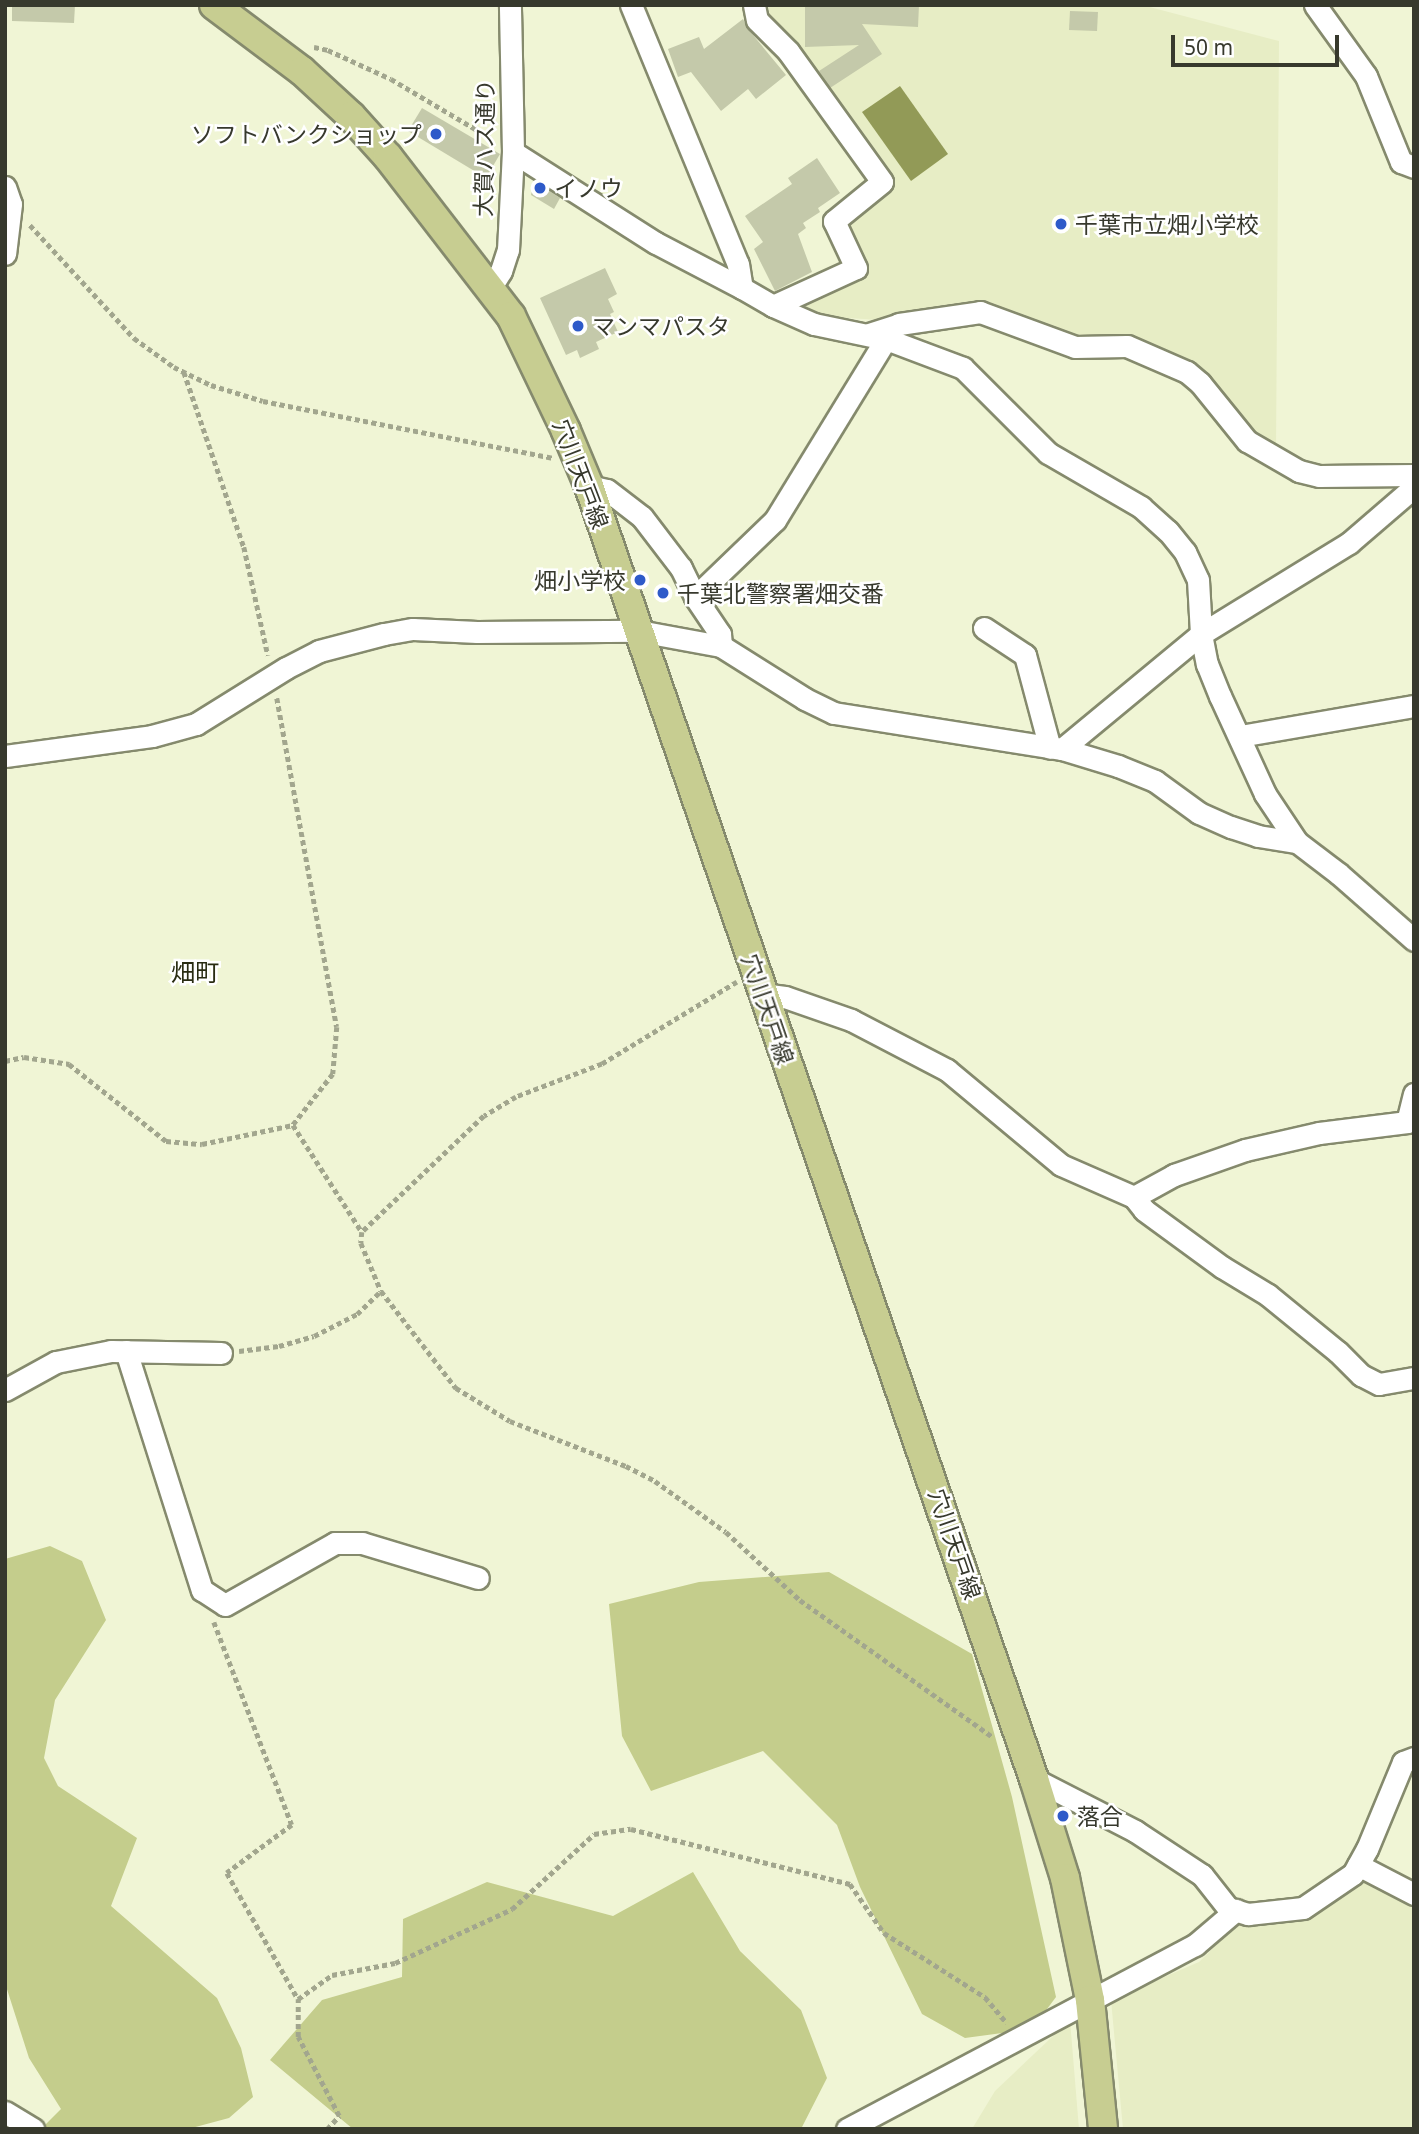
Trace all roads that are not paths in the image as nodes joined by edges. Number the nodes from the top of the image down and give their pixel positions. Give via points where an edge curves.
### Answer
1 (214, 5) edge
2 (510, 5) edge
3 (631, 5) edge
4 (754, 5) edge
5 (1315, 5) edge
6 (513, 152) junction
7 (1414, 167) edge
8 (8, 195) edge
9 (5, 254) edge
10 (491, 287) junction
11 (742, 288) junction
12 (773, 306) junction
13 (876, 337) junction
14 (584, 473) junction
15 (1414, 475) edge
16 (1414, 487) edge
17 (695, 597) junction
18 (984, 628) dead end
19 (639, 631) junction
20 (1201, 634) junction
21 (721, 646) junction
22 (1414, 705) edge
23 (1240, 736) junction
24 (1056, 749) junction
25 (5, 756) edge
26 (1297, 842) junction
27 (1414, 940) edge
28 (759, 982) junction
29 (1414, 1094) edge
30 (1135, 1197) junction
31 (126, 1351) junction
32 (221, 1353) road end
33 (1414, 1378) edge
34 (5, 1390) edge
35 (478, 1578) dead end
36 (1414, 1758) edge
37 (1030, 1769) junction
38 (1358, 1865) junction
39 (1414, 1894) edge
40 (1236, 1910) junction
41 (1090, 2000) junction
42 (5, 2112) edge
43 (33, 2129) edge
44 (847, 2129) edge
45 (1103, 2129) edge

1 - 10 main road, 穴川天戸線 via 351,116
2 - 6 street, 大賀ハス通り
3 - 11 street via 738,264
4 - 12 street via 757,20 788,51 882,182 834,221 856,268
5 - 7 street via 1375,92 1401,162
6 - 10 street, 大賀ハス通り via 508,250
6 - 11 street via 656,243
8 - 9 street
10 - 14 main road, 穴川天戸線 via 528,351
11 - 12 street
12 - 13 street via 814,324
13 - 15 street via 899,324 979,312 1075,347 1127,346 1187,372 1247,441 1299,471 1319,476
13 - 17 street via 775,520
13 - 20 street via 963,368 1048,453 1141,507 1168,531 1185,552 1198,580
14 - 17 street via 642,517 681,568
14 - 19 main road, 穴川天戸線
16 - 20 street via 1349,543
17 - 21 street via 720,634
18 - 24 street via 1025,655
19 - 21 street
19 - 25 street via 413,629 319,651 210,718 177,730
19 - 28 main road, 穴川天戸線
20 - 23 street via 1207,664
20 - 24 street
21 - 24 street via 834,713
22 - 23 street
23 - 26 street via 1265,794
24 - 26 street via 1155,781 1199,813 1231,827
26 - 27 street
28 - 30 street via 785,997 851,1020 947,1070 1061,1165
28 - 37 main road, 穴川天戸線
29 - 30 street via 1407,1122 1318,1133 1245,1150 1174,1175
30 - 33 street via 1144,1210 1268,1295 1361,1375 1379,1384
31 - 32 street
31 - 34 street via 56,1362
31 - 35 street via 202,1590 225,1605 335,1543 362,1543
36 - 38 street via 1403,1762
37 - 40 street via 1202,1875 1228,1908
37 - 41 main road, 穴川天戸線 via 1065,1878
38 - 39 street
38 - 40 street via 1353,1874 1304,1908 1248,1914
40 - 41 street via 1195,1945
41 - 44 street
41 - 45 main road, 穴川天戸線
42 - 43 street

